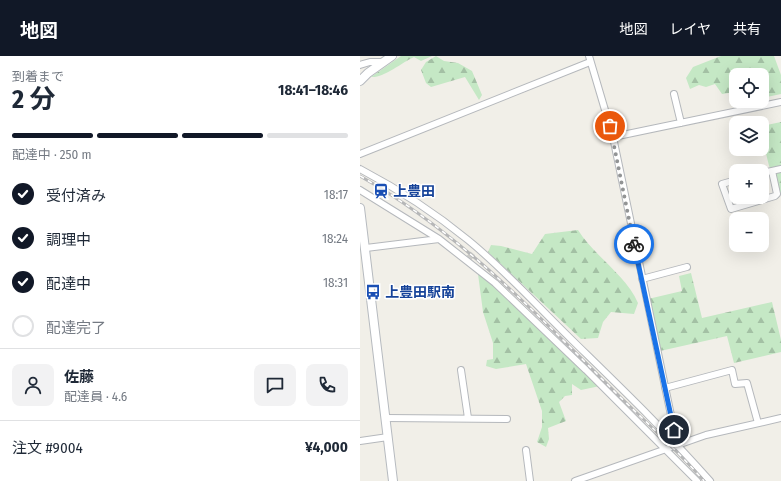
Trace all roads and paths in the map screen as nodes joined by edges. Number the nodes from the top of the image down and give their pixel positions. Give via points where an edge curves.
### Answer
1 (392, 56) edge
2 (590, 59) edge
3 (382, 62) junction
4 (360, 65) edge
5 (360, 81) edge
6 (674, 94) dead end
7 (781, 102) edge
8 (681, 123) junction
9 (613, 137) junction
10 (360, 154) edge
11 (781, 168) edge
12 (360, 169) edge
13 (772, 171) junction
14 (769, 172) edge
15 (729, 182) edge
16 (360, 190) edge
17 (769, 198) edge
18 (747, 204) edge
19 (360, 208) edge
20 (361, 217) edge
21 (439, 239) junction
22 (366, 248) junction
23 (687, 266) dead end
24 (642, 279) junction
25 (461, 370) dead end
26 (665, 388) junction
27 (385, 418) junction
28 (468, 418) junction
29 (781, 418) edge
30 (507, 419) dead end
31 (758, 423) junction
32 (388, 437) junction
33 (360, 441) edge
34 (677, 444) junction
35 (526, 450) dead end
36 (665, 450) junction
37 (393, 481) edge
38 (530, 481) edge
39 (575, 481) edge
40 (697, 481) edge
41 (710, 481) edge

1 - 3 street
2 - 9 street
2 - 10 street
3 - 4 street
3 - 5 street
6 - 8 street
7 - 8 street
8 - 9 street
9 - 24 street
11 - 13 street
12 - 34 street via 397,189 512,280
13 - 14 street
13 - 17 street via 777,194
15 - 18 street via 722,184 730,209
16 - 21 street
19 - 20 street
20 - 22 street
21 - 22 street
21 - 36 street via 468,259 495,283
22 - 27 street
23 - 24 street
24 - 26 street
25 - 28 street
26 - 31 street via 732,370 735,384 747,383
26 - 34 street
27 - 28 street
27 - 32 street
28 - 30 street
29 - 31 street
31 - 34 street via 706,434
32 - 33 street
32 - 37 street
34 - 36 street
34 - 41 street
35 - 38 street
36 - 39 street
36 - 40 street

